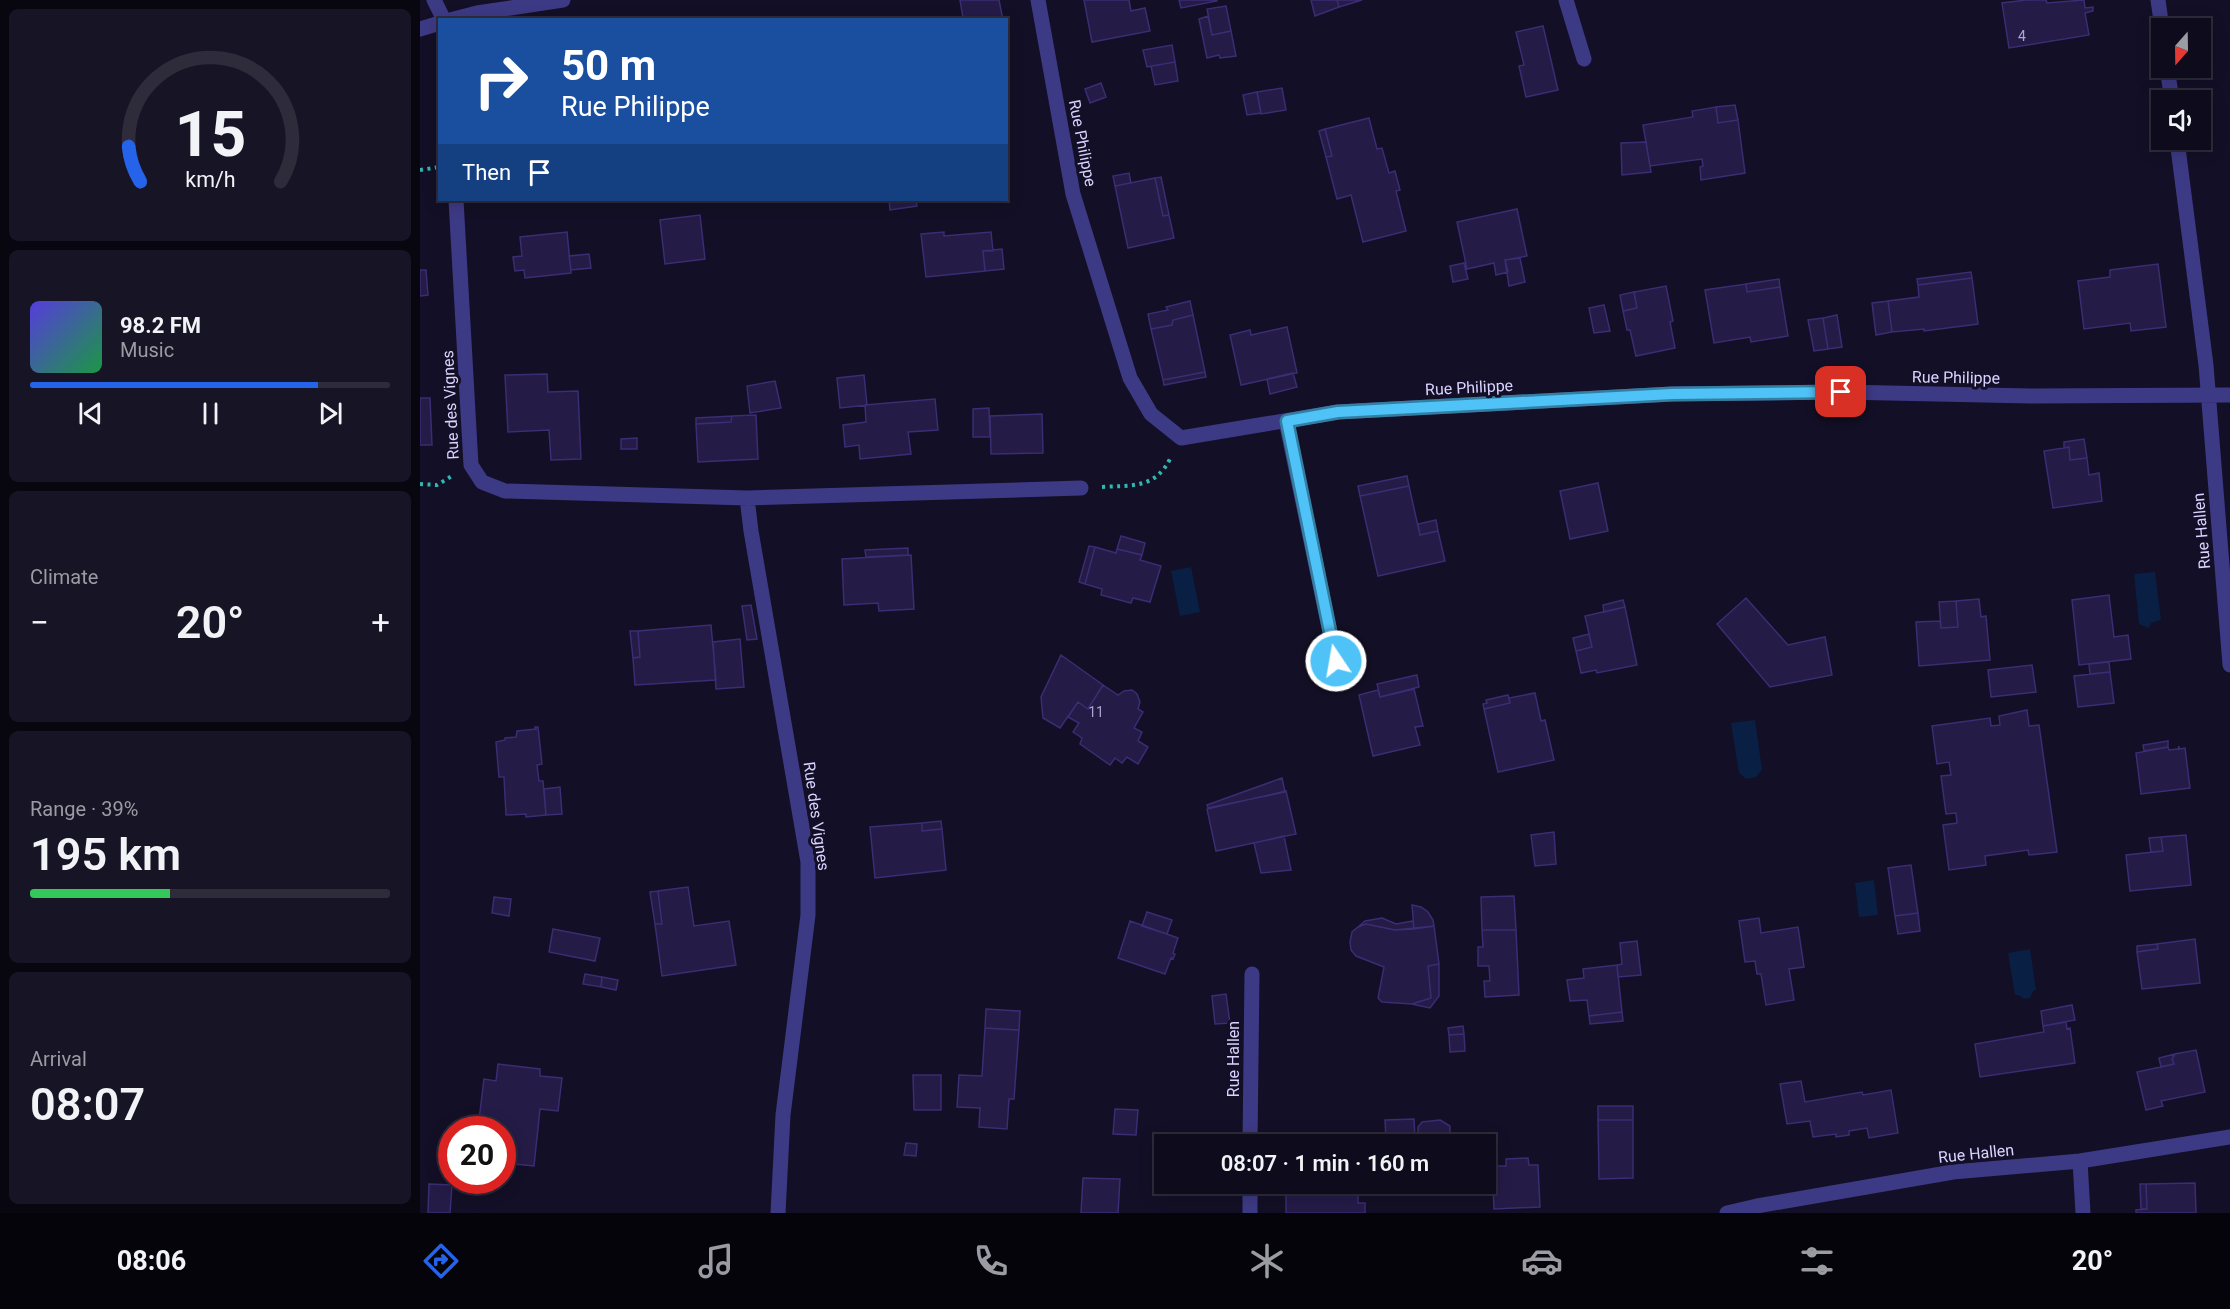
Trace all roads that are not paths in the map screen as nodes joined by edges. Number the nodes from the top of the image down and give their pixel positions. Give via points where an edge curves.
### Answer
1 (434, 0) edge
2 (563, 0) edge
3 (1038, 0) edge
4 (1566, 0) edge
5 (2158, 0) edge
6 (443, 18) edge
7 (458, 18) edge
8 (2161, 18) edge
9 (438, 24) edge
10 (420, 29) edge
11 (1584, 59) dead end
12 (2178, 150) edge
13 (456, 201) edge
14 (2208, 394) junction
15 (2230, 395) edge
16 (1287, 421) junction
17 (1081, 488) road end
18 (747, 498) junction
19 (1336, 661) dead end
20 (2230, 665) edge
21 (1252, 974) dead end
22 (1250, 1134) edge
23 (2230, 1137) edge
24 (2080, 1161) junction
25 (1250, 1194) edge
26 (1757, 1209) edge
27 (778, 1213) edge
28 (1250, 1213) edge
29 (1727, 1213) edge
30 (2083, 1213) edge

1 - 6 street
2 - 7 street
3 - 16 street, Rue Philippe via 1073,194 1130,378 1151,414 1181,438
4 - 11 street
5 - 8 street
9 - 10 street
12 - 14 street, Rue Hallen
13 - 18 street, Rue des Vignes via 471,465 482,482 505,491
14 - 15 street, Rue Philippe
14 - 16 street, Rue Philippe via 1672,394 1338,412
14 - 20 street, Rue Hallen
16 - 19 street
17 - 18 street, Rue des Vignes
18 - 27 street, Rue des Vignes via 808,862 808,915 783,1114
21 - 22 street, Rue Hallen
23 - 24 street, Rue Hallen
24 - 26 street, Rue Hallen via 1953,1172
24 - 30 street
25 - 28 street
26 - 29 street, Rue Hallen

